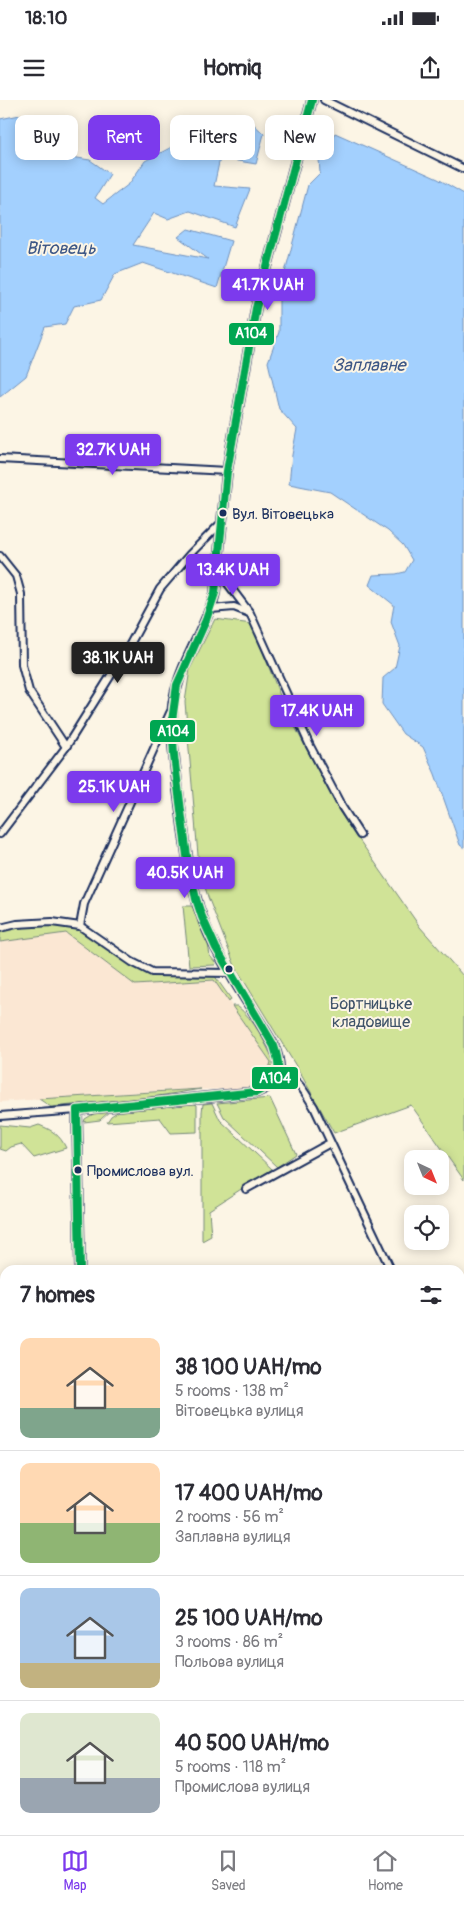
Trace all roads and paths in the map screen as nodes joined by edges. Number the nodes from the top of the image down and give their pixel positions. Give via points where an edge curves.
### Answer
1 (312, 100) edge
2 (324, 100) edge
3 (464, 169) edge
4 (0, 459) edge
5 (227, 471) junction
6 (222, 522) junction
7 (0, 556) edge
8 (216, 577) junction
9 (211, 609) junction
10 (250, 613) junction
11 (173, 708) junction
12 (66, 747) junction
13 (0, 834) edge
14 (360, 835) dead end
15 (80, 926) junction
16 (0, 928) edge
17 (231, 973) junction
18 (279, 1072) junction
19 (77, 1110) junction
20 (0, 1116) edge
21 (330, 1143) junction
22 (246, 1190) dead end
23 (80, 1265) edge
24 (389, 1265) edge

1 - 5 street via 256,308
2 - 3 street
4 - 5 street
5 - 6 street
6 - 8 street
6 - 12 street via 160,589 128,648
7 - 12 street via 16,576 21,594 22,665 29,691
8 - 9 street
8 - 10 street via 225,580
9 - 10 street via 234,607
9 - 11 street via 188,657
10 - 14 street via 310,746
11 - 15 street via 84,904
11 - 17 street via 177,778 188,865 209,934
12 - 13 street
15 - 16 street via 52,922
15 - 17 street via 152,972
17 - 18 street via 274,1046 281,1064
18 - 19 street via 268,1088 257,1092
18 - 21 street via 292,1077 302,1087
19 - 20 street
19 - 23 street
21 - 22 street
21 - 24 street

